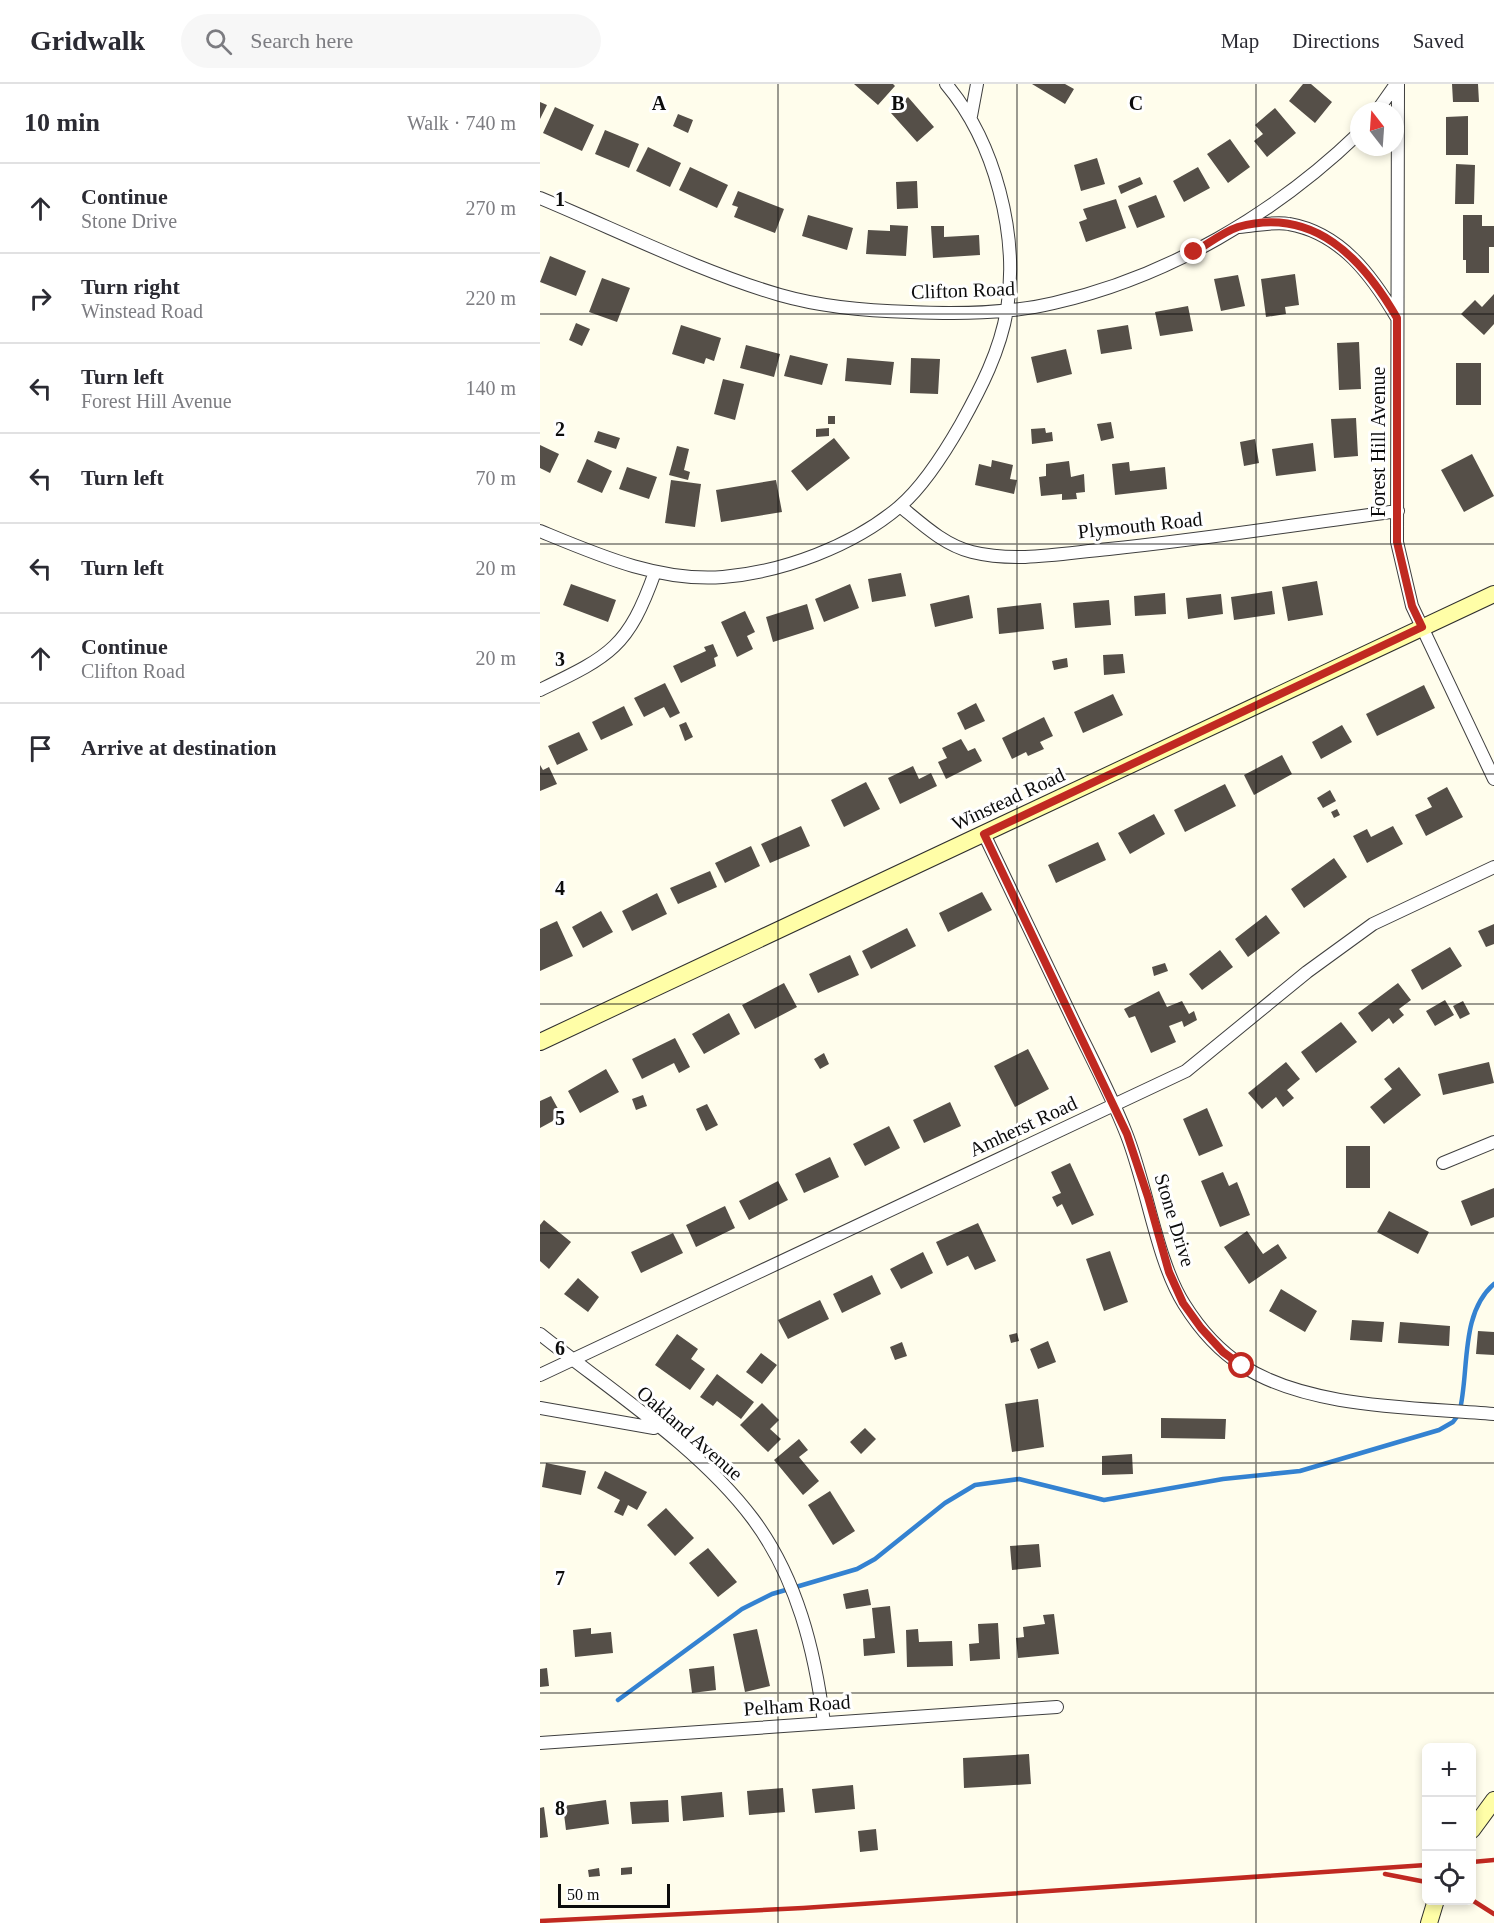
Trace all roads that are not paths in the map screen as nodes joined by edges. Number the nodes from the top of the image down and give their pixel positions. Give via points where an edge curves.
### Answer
1 (946, 84) edge
2 (977, 84) edge
3 (1397, 84) edge
4 (1384, 102) edge
5 (971, 116) junction
6 (1350, 142) edge
7 (540, 198) edge
8 (1238, 228) junction
9 (1007, 309) junction
10 (1397, 318) junction
11 (900, 506) junction
12 (1398, 510) junction
13 (540, 531) edge
14 (655, 572) junction
15 (1494, 594) edge
16 (1422, 627) junction
17 (540, 690) edge
18 (1494, 779) edge
19 (984, 834) junction
20 (1494, 867) edge
21 (540, 1040) edge
22 (1114, 1105) junction
23 (1494, 1142) edge
24 (1443, 1163) dead end
25 (540, 1334) edge
26 (573, 1360) junction
27 (540, 1375) edge
28 (540, 1408) edge
29 (1494, 1414) edge
30 (662, 1431) junction
31 (1058, 1707) dead end
32 (824, 1723) junction
33 (540, 1743) edge
34 (1494, 1800) edge
35 (1476, 1825) edge
36 (1434, 1905) edge
37 (1429, 1923) edge

1 - 5 street
2 - 5 street
3 - 4 street
3 - 10 street, Forest Hill Avenue
5 - 9 street via 991,167 1006,226 1010,263
6 - 8 street, Clifton Road
7 - 9 street, Clifton Road via 739,281 809,302 878,311 972,313
8 - 9 street, Clifton Road via 1194,252 1108,287 1053,304
8 - 10 street via 1287,223 1307,228 1363,267
9 - 11 street via 993,359 950,444
10 - 12 street, Forest Hill Avenue
11 - 12 street, Plymouth Road via 946,542 971,552 1000,556 1141,546
11 - 14 street via 833,546 765,570 723,577
12 - 16 street, Forest Hill Avenue via 1397,542 1403,574
13 - 14 street via 600,556
14 - 17 street via 631,629 612,650 588,667
15 - 16 street, Winstead Road
16 - 18 street, Forest Hill Avenue
16 - 19 street, Winstead Road
19 - 21 street, Winstead Road
19 - 22 street, Stone Drive
20 - 22 street, Amherst Road via 1373,924 1307,972 1186,1071
22 - 26 street, Amherst Road
22 - 29 street, Stone Drive via 1148,1197 1169,1272 1183,1303 1223,1352 1265,1379 1319,1397
23 - 24 street
25 - 26 street, Oakland Avenue
26 - 27 street, Amherst Road
26 - 30 street, Oakland Avenue
28 - 30 street
30 - 32 street, Oakland Avenue via 732,1494 776,1556 806,1630
31 - 32 street, Pelham Road
32 - 33 street, Pelham Road
34 - 35 street
36 - 37 street

